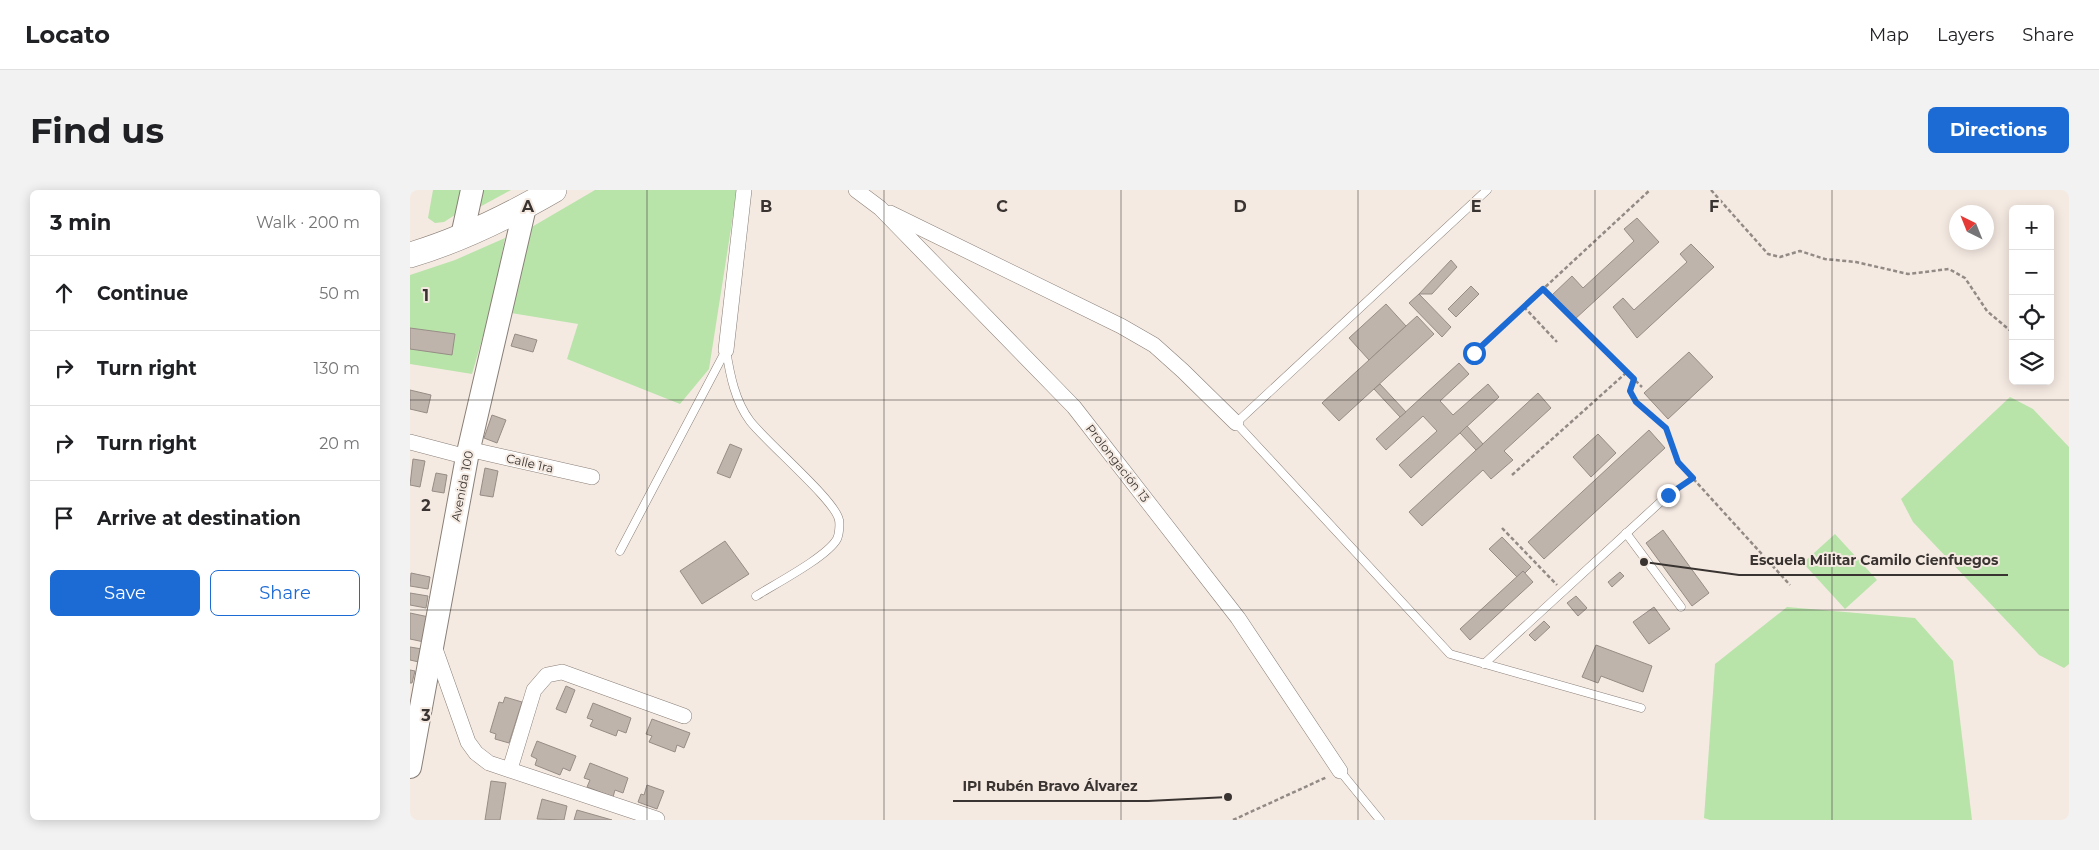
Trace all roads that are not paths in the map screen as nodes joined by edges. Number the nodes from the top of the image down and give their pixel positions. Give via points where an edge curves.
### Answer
1 (472, 190) edge
2 (554, 190) edge
3 (744, 190) edge
4 (856, 190) edge
5 (1487, 190) edge
6 (525, 207) junction
7 (880, 208) junction
8 (462, 236) junction
9 (410, 255) edge
10 (726, 350) junction
11 (1236, 423) junction
12 (410, 442) edge
13 (467, 453) junction
14 (592, 477) dead end
15 (1668, 495) road end
16 (1626, 533) junction
17 (620, 551) dead end
18 (756, 596) dead end
19 (1681, 607) dead end
20 (433, 642) junction
21 (1484, 664) junction
22 (1641, 708) dead end
23 (684, 716) dead end
24 (410, 767) edge
25 (510, 768) junction
26 (1340, 771) joint
27 (657, 819) edge
28 (1380, 820) edge

1 - 8 street
2 - 6 main road
3 - 10 street
4 - 7 street, Prolongación 13
5 - 11 lane
6 - 8 main road
6 - 13 street, Avenida 100
7 - 11 street via 1154,345
7 - 26 street, Prolongación 13 via 1074,407 1238,618
8 - 9 main road
10 - 17 lane
10 - 18 lane via 733,388 749,420 828,501 839,519 838,538 829,550
11 - 21 lane via 1450,654
12 - 13 street, Calle 1ra
13 - 14 street, Calle 1ra
13 - 20 street, Avenida 100
15 - 16 lane
16 - 19 lane
16 - 21 lane
20 - 24 street, Avenida 100
20 - 25 street via 468,742 488,763
21 - 22 lane
23 - 25 street via 562,672 547,675 534,690
25 - 27 street
26 - 28 lane

